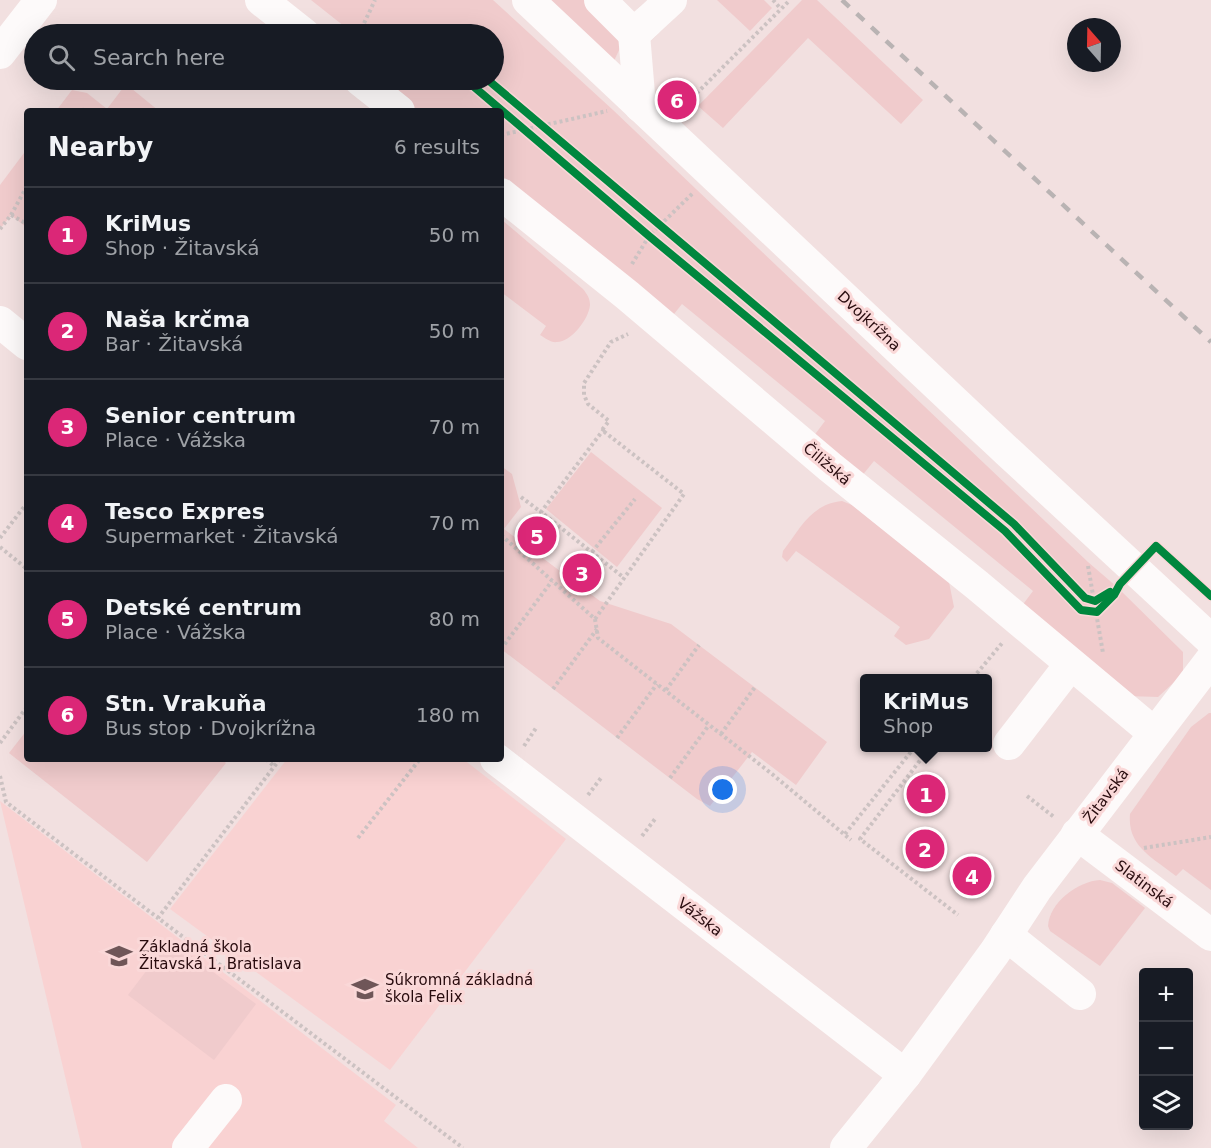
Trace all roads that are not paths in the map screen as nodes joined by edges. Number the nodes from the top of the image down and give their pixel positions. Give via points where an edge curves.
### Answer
1 (41, 0) edge
2 (261, 0) edge
3 (528, 0) edge
4 (600, 0) edge
5 (671, 0) edge
6 (291, 24) edge
7 (634, 34) junction
8 (0, 53) edge
9 (373, 90) edge
10 (395, 108) edge
11 (627, 108) junction
12 (504, 196) edge
13 (0, 321) edge
14 (24, 341) edge
15 (1211, 640) edge
16 (1211, 660) edge
17 (1070, 664) junction
18 (1154, 733) junction
19 (1009, 744) dead end
20 (509, 753) edge
21 (1068, 828) junction
22 (1211, 934) edge
23 (1006, 935) junction
24 (1080, 994) dead end
25 (905, 1075) junction
26 (226, 1101) dead end
27 (188, 1148) edge
28 (846, 1148) edge

1 - 8 street
2 - 6 street
3 - 11 street, Dvojkrížna
4 - 7 street
5 - 7 street
7 - 11 street
9 - 10 street
11 - 15 street, Dvojkrížna
12 - 17 street, Čiližská
13 - 14 street
16 - 18 street, Žitavská
17 - 18 street, Čiližská
17 - 19 street
18 - 21 street, Žitavská
20 - 25 street, Vážska via 689,908
21 - 22 street, Slatinská
21 - 23 street, Žitavská via 1037,888
23 - 24 street
23 - 25 street, Žitavská
25 - 28 street, Žitavská
26 - 27 street

